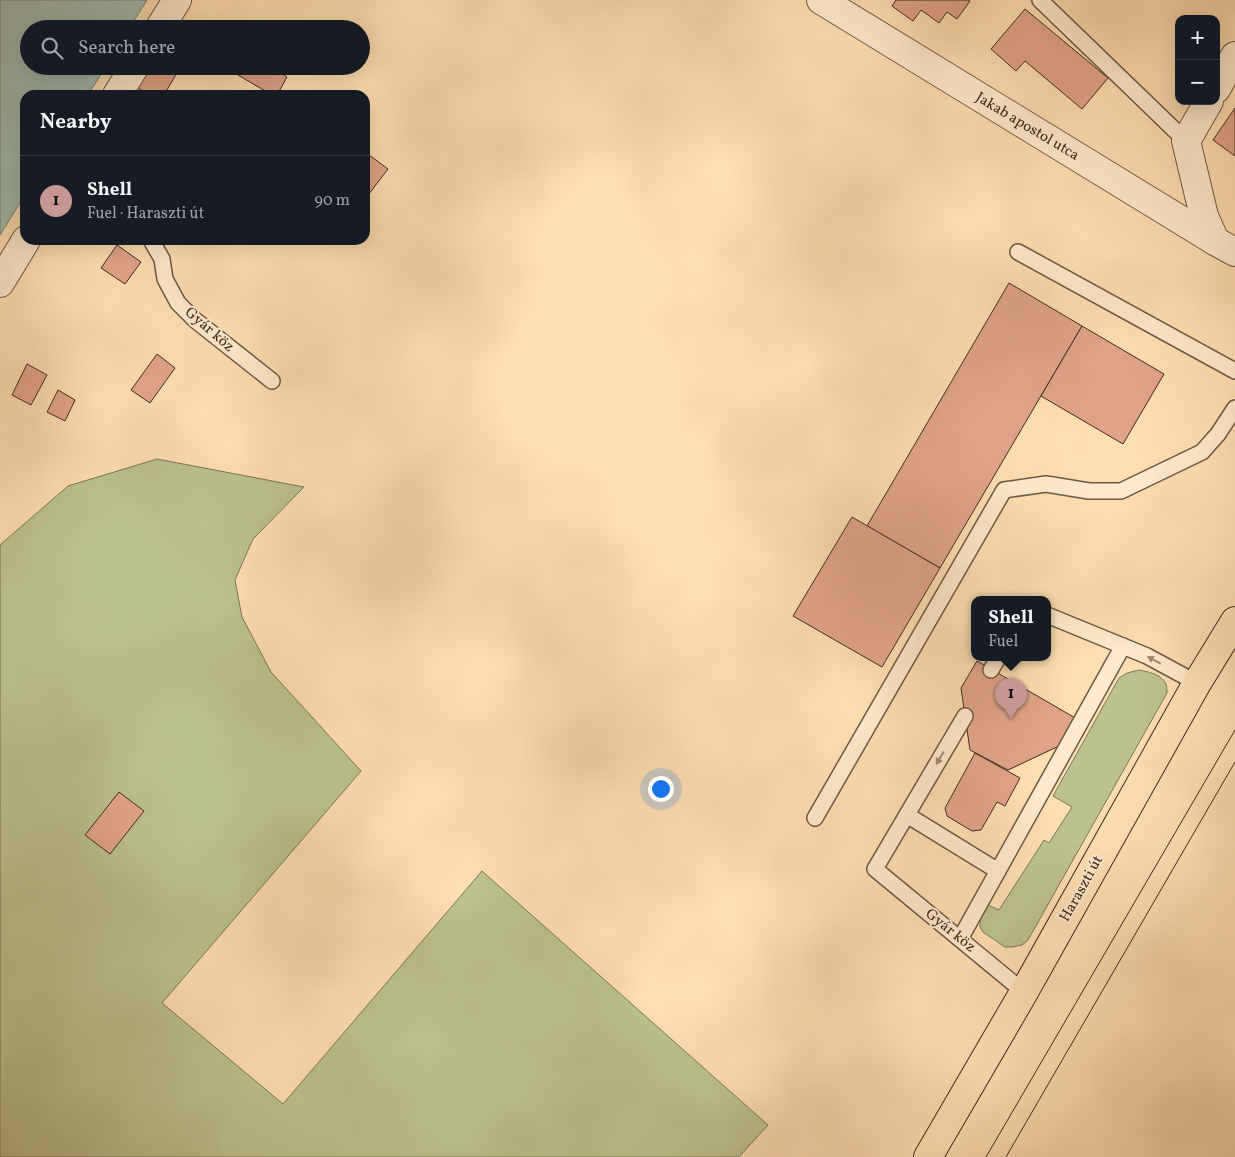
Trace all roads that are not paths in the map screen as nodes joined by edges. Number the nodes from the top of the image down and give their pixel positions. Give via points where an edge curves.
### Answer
1 (177, 0) edge
2 (821, 0) edge
3 (1040, 0) edge
4 (164, 20) edge
5 (1235, 56) edge
6 (129, 75) edge
7 (1220, 81) edge
8 (119, 90) edge
9 (1207, 105) edge
10 (1186, 141) junction
11 (23, 245) edge
12 (154, 245) edge
13 (1225, 247) edge
14 (1018, 252) dead end
15 (0, 283) edge
16 (1235, 371) edge
17 (272, 381) dead end
18 (1235, 408) edge
19 (1051, 617) edge
20 (1235, 621) edge
21 (1123, 646) junction
22 (1197, 683) junction
23 (965, 716) dead end
24 (906, 815) junction
25 (815, 818) dead end
26 (998, 871) junction
27 (960, 939) junction
28 (1024, 992) junction
29 (928, 1157) edge

1 - 4 street
2 - 13 street, Jakab apostol utca
3 - 10 lane
5 - 7 street
6 - 8 street
9 - 10 street
10 - 13 street via 1204,216
11 - 15 street
12 - 17 lane, Gyár köz via 162,259 165,279 178,303
14 - 16 lane
18 - 25 lane via 1202,452 1121,491 1089,491 1046,484 1004,490
19 - 21 lane
20 - 22 main road, Haraszti út
22 -> 21 lane
21 - 26 lane
22 - 28 main road, Haraszti út
23 -> 24 lane
24 - 26 lane
24 - 27 lane, Gyár köz via 875,869
26 - 27 lane
27 - 28 lane, Gyár köz
28 - 29 main road, Haraszti út

